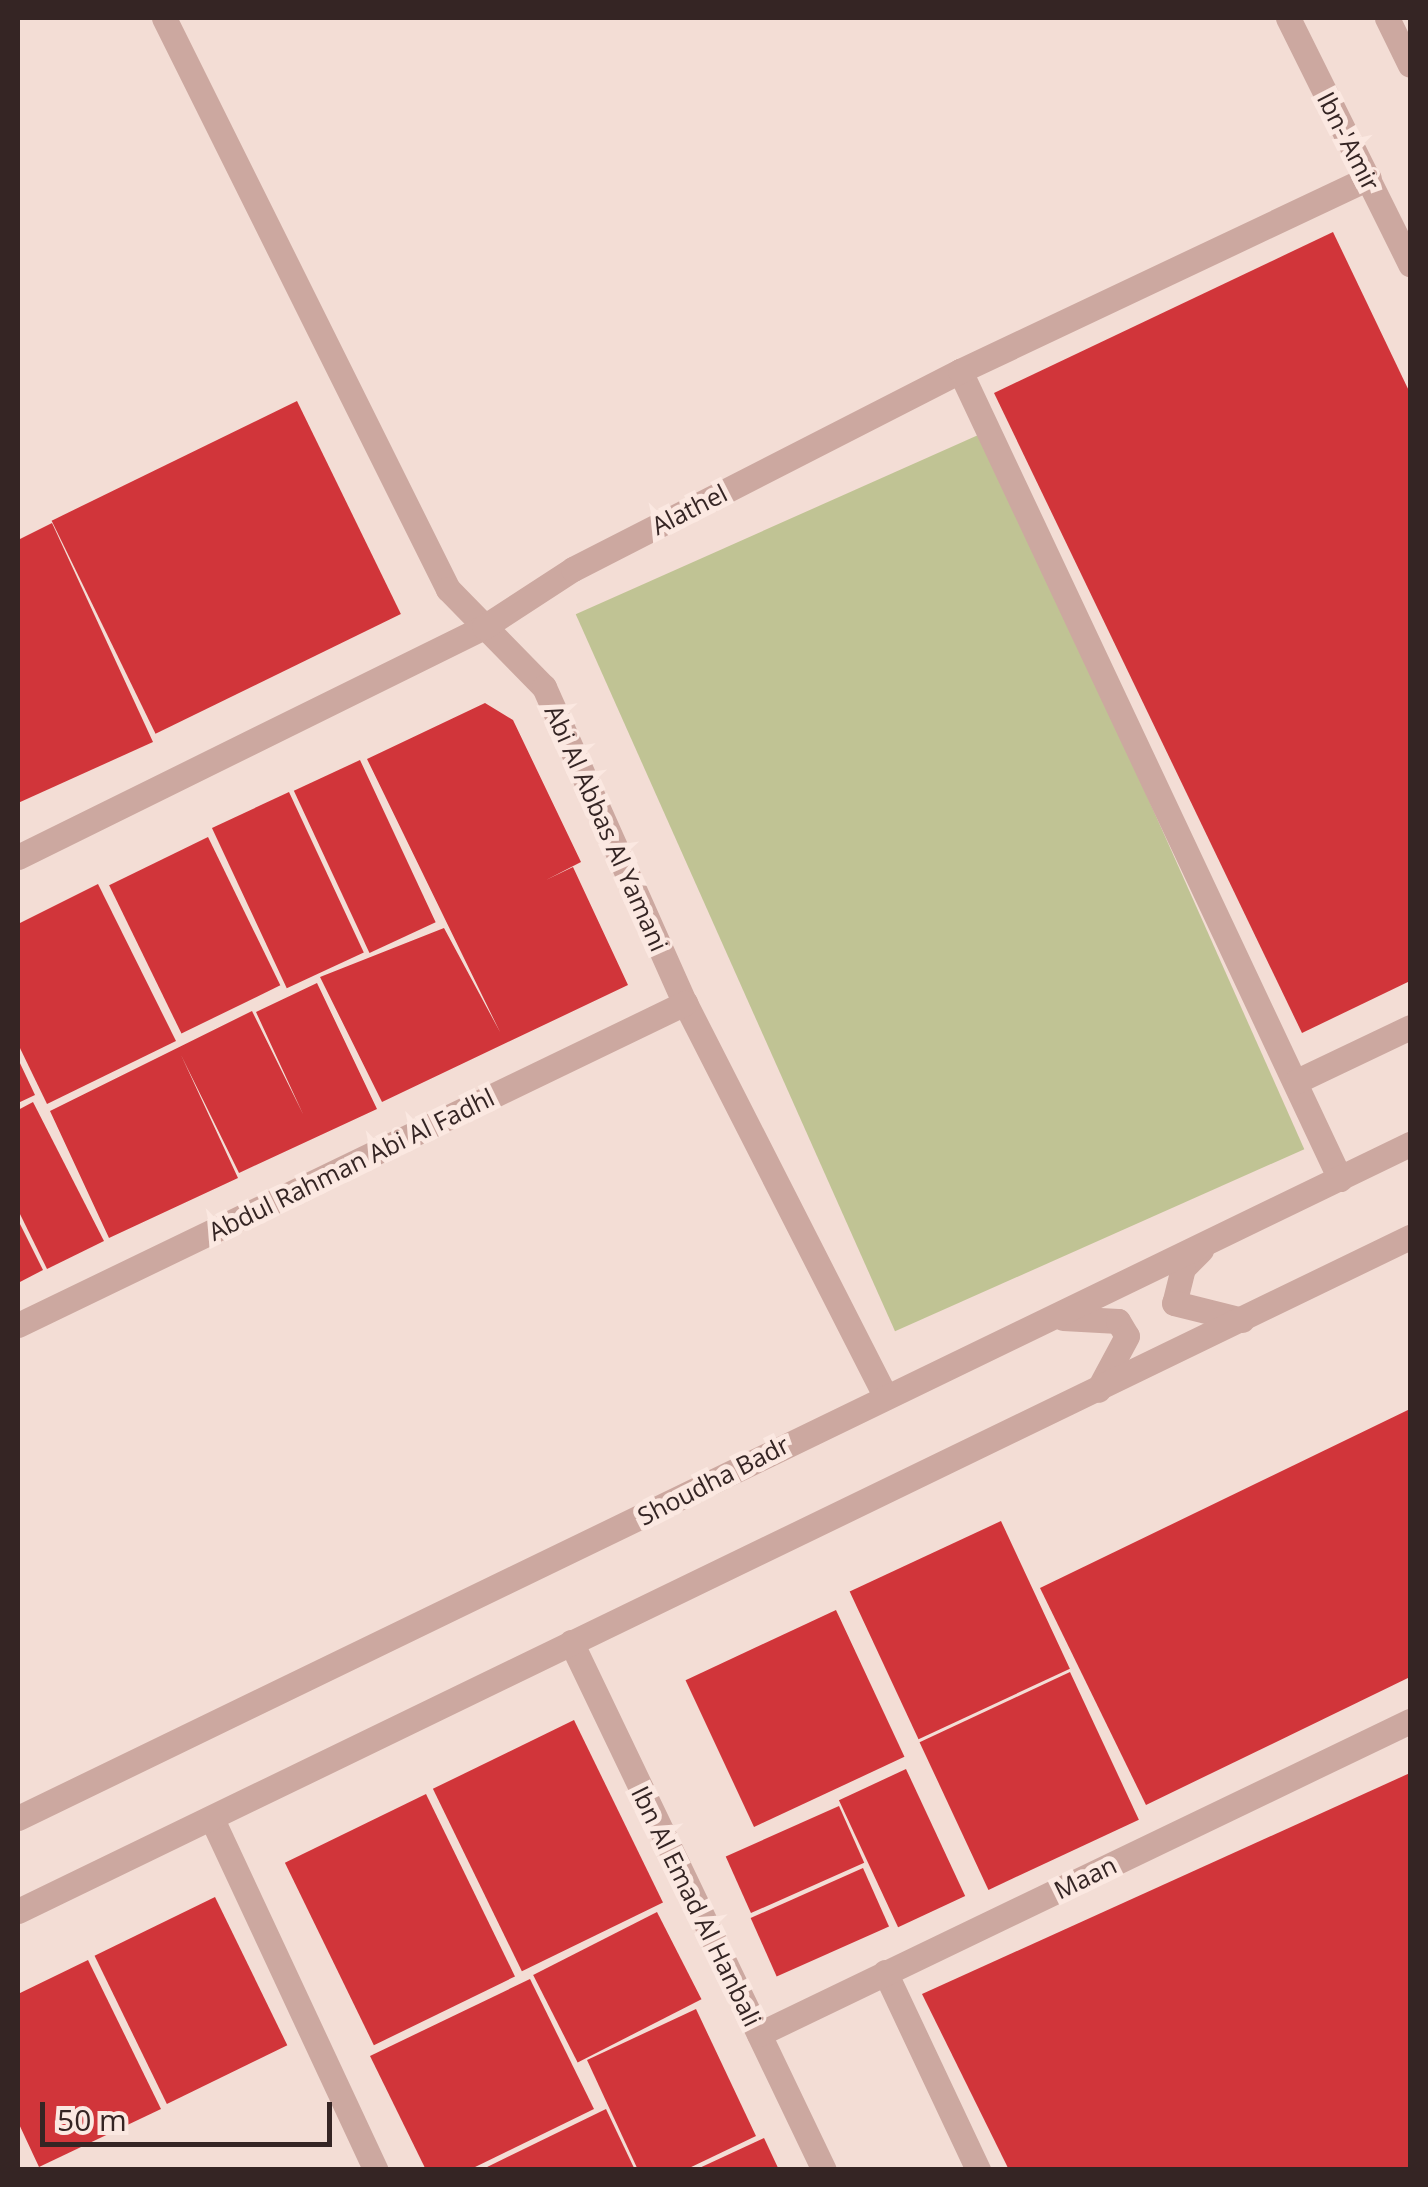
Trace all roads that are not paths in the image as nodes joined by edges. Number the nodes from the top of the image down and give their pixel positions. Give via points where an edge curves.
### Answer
1 (164, 18) edge
2 (1288, 18) edge
3 (1387, 18) edge
4 (1410, 65) edge
5 (1370, 178) junction
6 (1410, 264) edge
7 (960, 370) junction
8 (484, 626) junction
9 (18, 857) edge
10 (685, 1003) junction
11 (1410, 1027) edge
12 (1297, 1080) junction
13 (1410, 1144) edge
14 (1340, 1179) junction
15 (1410, 1238) edge
16 (1207, 1242) junction
17 (1050, 1319) junction
18 (1242, 1320) junction
19 (18, 1325) edge
20 (884, 1394) junction
21 (1095, 1394) junction
22 (571, 1642) junction
23 (1410, 1721) edge
24 (18, 1818) edge
25 (212, 1819) junction
26 (18, 1911) edge
27 (885, 1972) junction
28 (759, 2034) junction
29 (376, 2170) edge
30 (824, 2170) edge
31 (978, 2170) edge

1 - 8 street, Abi Al Abbas Al Yamani via 448,589
2 - 5 street, Ibn-'Amir
3 - 4 street
5 - 6 street, Ibn-'Amir
5 - 7 street, Alathel
7 - 8 street, Alathel via 573,569
7 - 12 street
8 - 9 street, Alathel
8 - 10 street, Abi Al Abbas Al Yamani via 544,687
10 - 19 street, Abdul Rahman Abi Al Fadhl
10 - 20 street, Abi Al Abbas Al Yamani
11 - 12 street
12 - 14 street
13 - 14 street, Shoudha Badr
14 - 16 street, Shoudha Badr
15 - 18 street
16 - 17 street, Shoudha Badr
16 - 18 street via 1183,1268 1174,1303
17 - 20 street, Shoudha Badr
17 - 21 street via 1118,1321 1127,1336
18 - 21 street
20 - 24 street, Shoudha Badr via 311,1683
21 - 22 street
22 - 25 street
22 - 28 street, Ibn Al Emad Al Hanbali
23 - 27 street, Maan
25 - 26 street
25 - 29 street
27 - 28 street, Maan
27 - 31 street
28 - 30 street, Ibn Al Emad Al Hanbali

